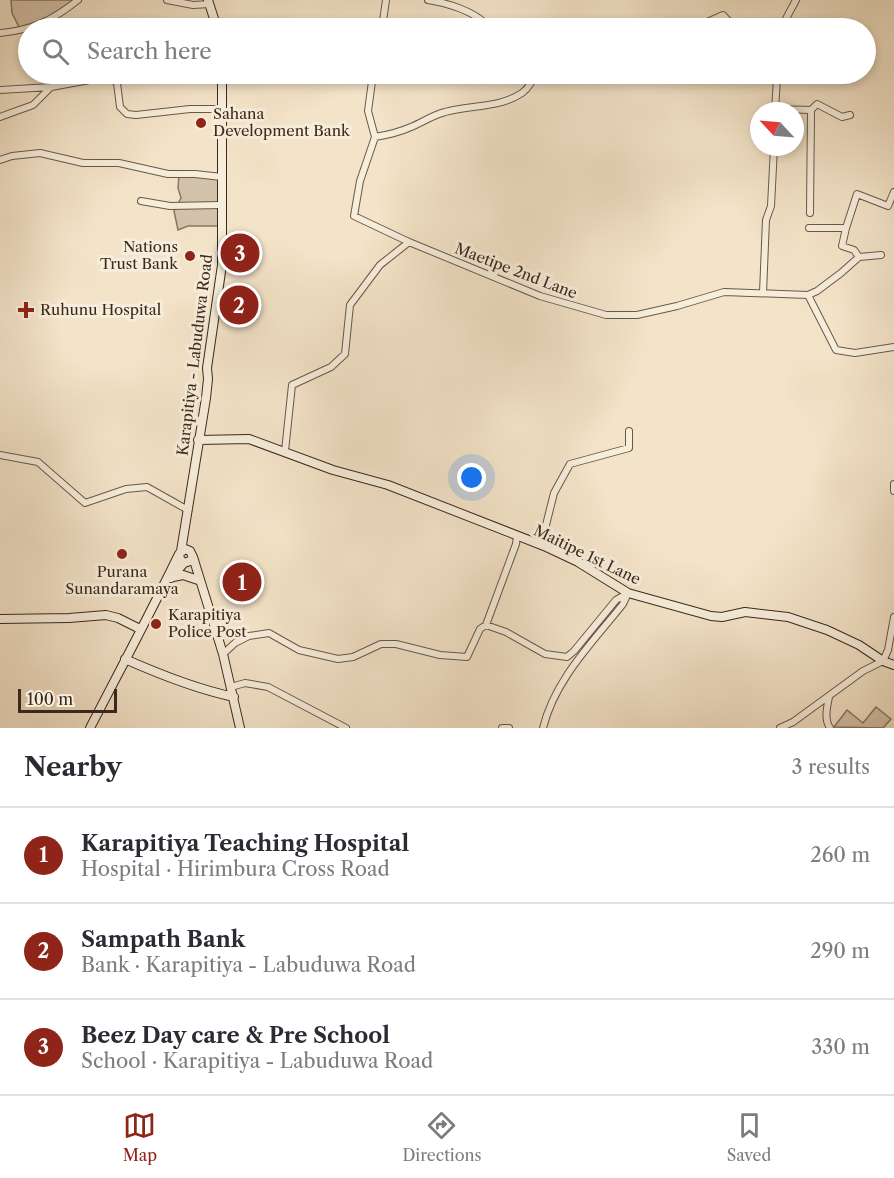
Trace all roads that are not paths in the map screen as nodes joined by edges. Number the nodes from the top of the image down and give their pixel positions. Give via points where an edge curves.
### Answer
1 (78, 0) edge
2 (167, 0) edge
3 (386, 0) edge
4 (428, 0) edge
5 (796, 0) edge
6 (209, 2) edge
7 (53, 18) edge
8 (214, 18) edge
9 (383, 18) edge
10 (481, 18) edge
11 (786, 18) edge
12 (18, 31) edge
13 (0, 33) edge
14 (71, 84) edge
15 (117, 84) edge
16 (222, 84) edge
17 (372, 84) edge
18 (530, 84) edge
19 (777, 84) edge
20 (51, 87) junction
21 (0, 90) edge
22 (776, 102) edge
23 (222, 109) junction
24 (804, 110) edge
25 (811, 110) junction
26 (850, 115) dead end
27 (0, 117) edge
28 (375, 137) junction
29 (774, 156) edge
30 (0, 160) edge
31 (222, 177) junction
32 (894, 192) edge
33 (141, 201) dead end
34 (221, 205) junction
35 (810, 213) dead end
36 (809, 228) dead end
37 (846, 228) junction
38 (409, 242) junction
39 (768, 243) dead end
40 (881, 255) dead end
41 (859, 257) junction
42 (764, 293) junction
43 (808, 295) junction
44 (894, 347) edge
45 (629, 430) dead end
46 (198, 440) junction
47 (285, 451) junction
48 (0, 455) edge
49 (894, 484) edge
50 (894, 491) edge
51 (188, 510) junction
52 (517, 536) junction
53 (541, 545) junction
54 (185, 556) junction
55 (170, 580) junction
56 (200, 582) junction
57 (628, 593) junction
58 (894, 617) edge
59 (0, 619) edge
60 (486, 625) junction
61 (140, 629) junction
62 (223, 654) junction
63 (125, 659) junction
64 (883, 661) junction
65 (894, 664) edge
66 (231, 687) junction
67 (829, 696) junction
68 (234, 698) junction
69 (90, 728) edge
70 (240, 728) edge
71 (346, 728) edge
72 (502, 728) edge
73 (509, 728) edge
74 (543, 728) edge
75 (780, 728) edge
76 (830, 728) edge

1 - 7 street
2 - 6 street via 192,5
3 - 9 street
4 - 10 street
5 - 11 street
6 - 8 street
12 - 13 street
14 - 20 street
15 - 23 street via 121,111 136,115
16 - 23 street, Karapitiya - Labuduwa Road
17 - 28 street via 368,111
18 - 28 street via 513,98 447,111 413,127
19 - 22 street
20 - 21 street
20 - 27 street via 33,105
23 - 31 street, Karapitiya - Labuduwa Road
24 - 25 street
25 - 26 street via 817,104 842,117
25 - 35 street
28 - 38 street, Maetipe 2nd Lane via 360,181 354,216
29 - 42 street via 771,206 766,220
30 - 31 street via 40,153 83,163 119,163 168,174
31 - 34 street, Karapitiya - Labuduwa Road
32 - 37 street via 888,206 857,194
33 - 34 street via 171,206
34 - 46 street, Karapitiya - Labuduwa Road via 219,288
36 - 37 street
37 - 41 street via 842,246 854,250
38 - 42 street, Maetipe 2nd Lane via 540,296 606,315 637,315 724,292
38 - 47 street via 380,265 350,305 345,354 331,367 292,385
39 - 42 street
40 - 41 street
41 - 43 street
42 - 43 street, Maetipe 2nd Lane
43 - 44 street via 836,350 855,353
45 - 53 street via 629,448 570,464 554,493
46 - 47 street, Maitipe 1st Lane via 249,439
46 - 51 street, Karapitiya - Labuduwa Road
47 - 52 street, Maitipe 1st Lane via 388,485
48 - 51 street via 38,462 85,503 126,489 147,487
49 - 50 street
51 - 54 street, Karapitiya - Labuduwa Road
52 - 53 street, Maitipe 1st Lane
52 - 60 street
53 - 57 street, Maitipe 1st Lane
54 - 55 street, Karapitiya - Labuduwa Road
54 - 56 street
55 - 56 street via 183,575
55 - 61 street, Karapitiya - Labuduwa Road
56 - 62 street
57 - 60 street via 616,600 567,657 545,654
57 - 64 street, Maitipe 1st Lane via 711,616 745,612 788,617 827,630
57 - 74 street via 561,682
58 - 64 street
59 - 61 street via 106,615
60 - 62 street via 480,629 467,657 381,644 353,657 338,659 299,650 269,633 249,636
61 - 63 street, Karapitiya - Labuduwa Road
62 - 66 street
63 - 68 street via 174,681
63 - 69 street, Karapitiya - Labuduwa Road
64 - 65 street, Maitipe 1st Lane
64 - 67 street
66 - 68 street
66 - 71 street via 245,683 268,687
67 - 75 street
67 - 76 street
68 - 70 street
72 - 73 street

